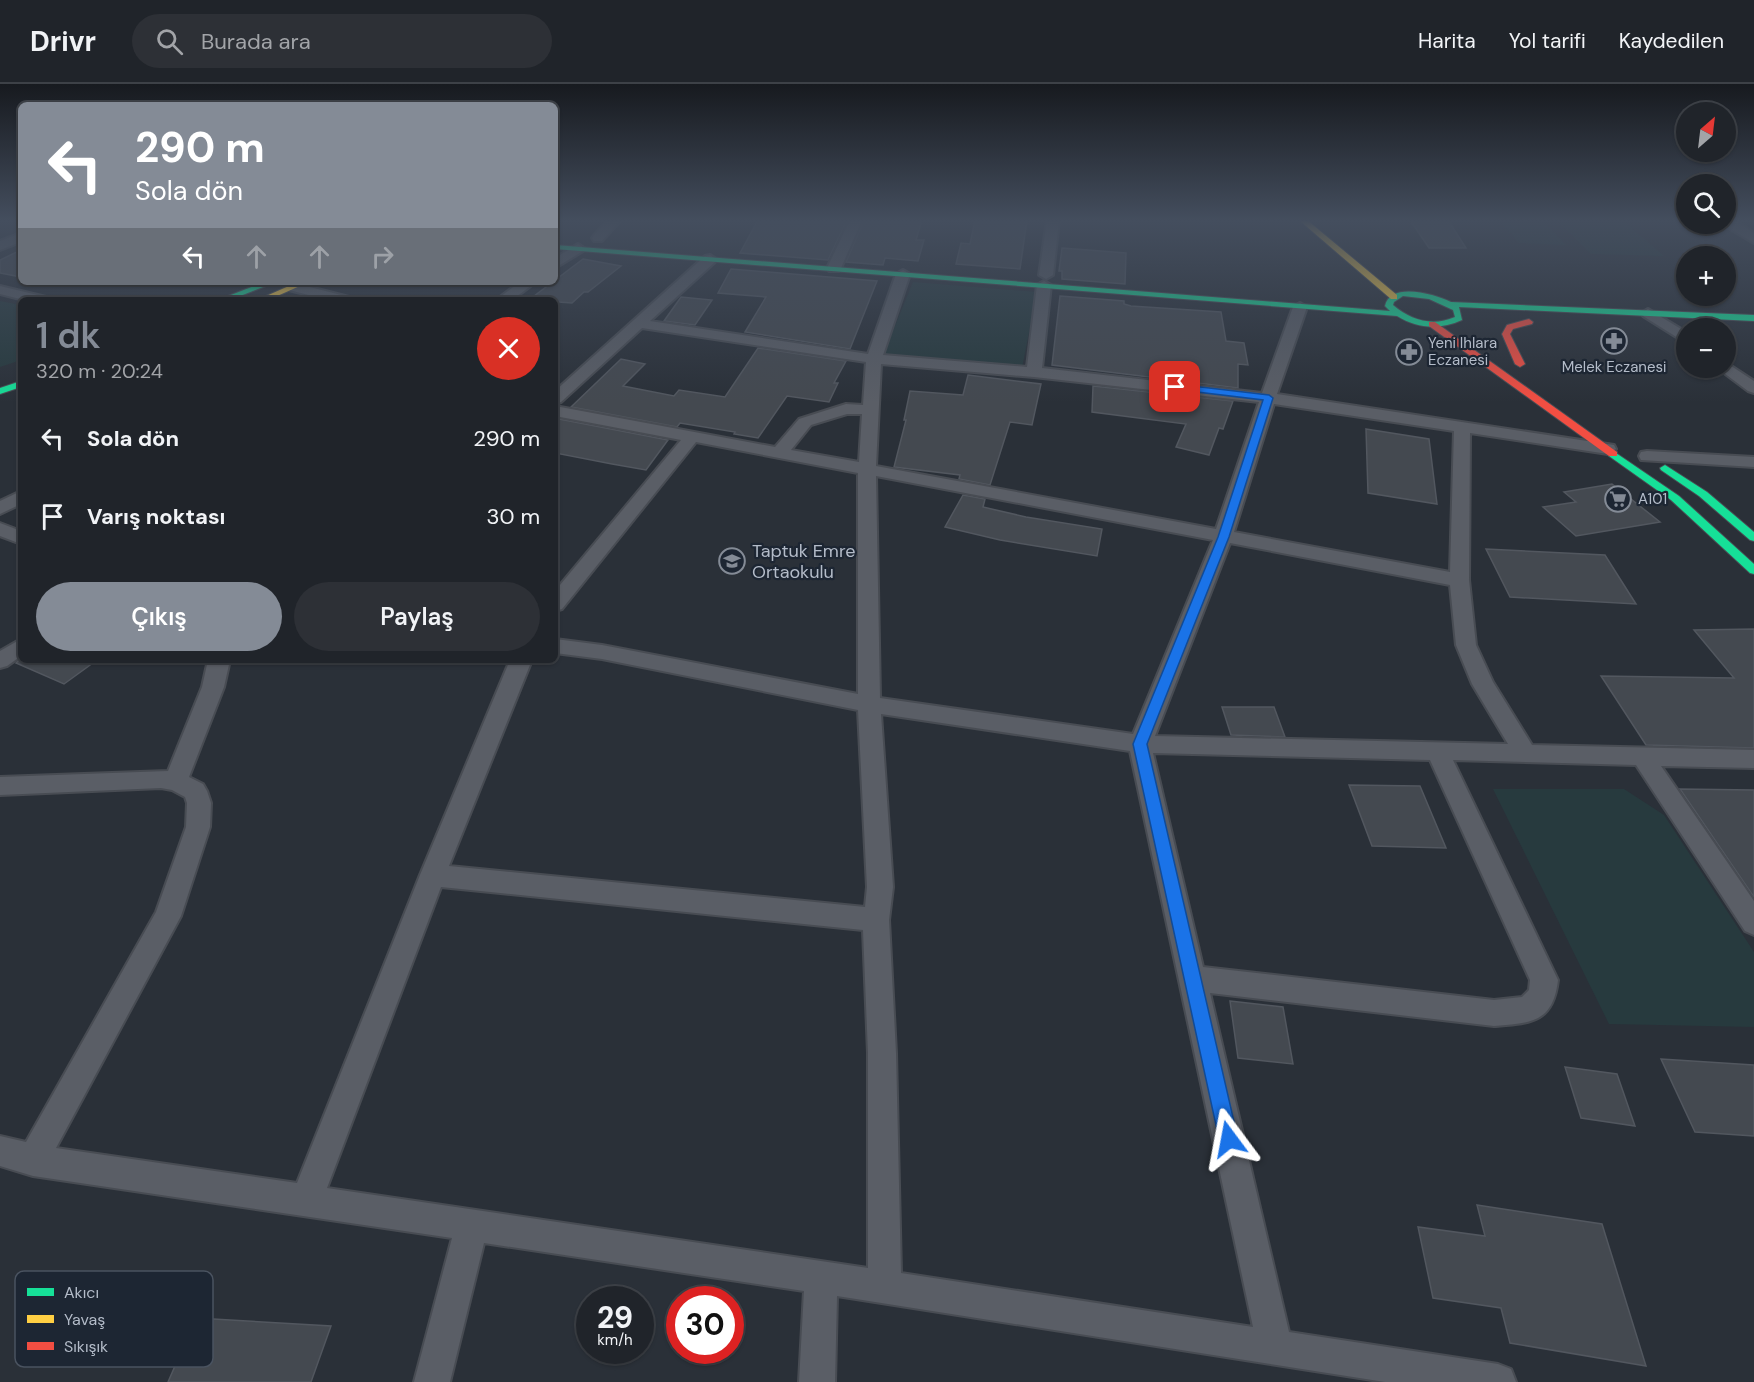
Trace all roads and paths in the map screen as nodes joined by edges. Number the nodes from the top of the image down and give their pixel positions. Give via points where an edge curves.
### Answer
1 (1045, 280) edge
2 (685, 281) edge
3 (901, 281) edge
4 (1050, 281) edge
5 (1056, 281) edge
6 (1373, 281) edge
7 (1399, 281) edge
8 (264, 285) edge
9 (298, 285) edge
10 (303, 285) edge
11 (525, 285) edge
12 (0, 290) edge
13 (1415, 294) junction
14 (29, 297) edge
15 (230, 297) edge
16 (268, 297) edge
17 (336, 297) edge
18 (507, 297) edge
19 (1393, 298) junction
20 (1451, 304) junction
21 (1300, 308) junction
22 (1397, 314) junction
23 (1754, 318) edge
24 (1493, 320) dead end
25 (1647, 320) junction
26 (638, 322) junction
27 (1432, 324) junction
28 (1671, 329) junction
29 (1676, 329) edge
30 (1736, 330) edge
31 (1754, 331) edge
32 (1676, 332) edge
33 (1502, 352) dead end
34 (874, 359) junction
35 (1034, 372) junction
36 (1736, 375) edge
37 (18, 385) edge
38 (1754, 388) edge
39 (0, 391) edge
40 (558, 396) edge
41 (1269, 398) junction
42 (870, 410) junction
43 (558, 412) edge
44 (1462, 428) junction
45 (692, 437) junction
46 (1608, 449) junction
47 (780, 452) junction
48 (1643, 453) joint
49 (1754, 462) edge
50 (867, 468) junction
51 (18, 498) edge
52 (0, 509) edge
53 (0, 529) edge
54 (18, 537) edge
55 (1223, 537) junction
56 (1754, 538) edge
57 (1754, 570) edge
58 (1459, 580) junction
59 (558, 600) edge
60 (558, 646) edge
61 (18, 648) edge
62 (0, 661) edge
63 (218, 663) edge
64 (520, 663) edge
65 (869, 704) junction
66 (1140, 744) junction
67 (1437, 751) junction
68 (1526, 754) junction
69 (1642, 756) junction
70 (1754, 759) edge
71 (176, 781) junction
72 (0, 786) edge
73 (433, 875) junction
74 (876, 920) junction
75 (1754, 922) edge
76 (1192, 978) junction
77 (0, 1151) edge
78 (33, 1160) junction
79 (306, 1201) junction
80 (472, 1225) junction
81 (821, 1277) junction
82 (885, 1287) junction
83 (1275, 1347) junction
84 (432, 1382) edge
85 (817, 1382) edge
86 (1498, 1382) edge

1 - 35 street
2 - 26 street
3 - 34 street
4 - 21 main road
5 - 19 main road
6 - 19 main road
7 - 13 main road
8 - 15 main road
9 - 16 main road
10 - 17 street
11 - 18 street
12 - 14 street
13 - 19 main road
13 - 20 main road
19 - 22 main road via 1389,306
20 - 25 main road
20 - 27 main road via 1462,321
21 - 22 main road
21 - 41 street
22 - 27 main road
23 - 25 main road
24 - 33 main road via 1535,322 1510,327 1506,334 1525,367
25 - 28 street
26 - 34 street
26 - 40 street
27 - 46 main road
28 - 29 main road
28 - 32 street
30 - 31 main road
34 - 35 street
34 - 42 street
35 - 41 street
36 - 38 street
37 - 39 main road
41 - 44 street
41 - 55 street
42 - 47 street via 846,409 805,422
42 - 50 street
43 - 45 street
44 - 46 street
44 - 58 street
45 - 47 street
45 - 59 street
46 - 57 main road via 1675,498
47 - 50 street
48 - 49 street
48 - 56 main road via 1703,494
50 - 55 street
50 - 65 street
51 - 52 street
53 - 54 street
55 - 58 street
55 - 66 street
58 - 68 street via 1466,645 1483,684
60 - 65 street
61 - 62 street
63 - 71 street via 213,687
64 - 73 street
65 - 66 street
65 - 74 street via 880,887
66 - 67 street
66 - 76 street
67 - 68 street
67 - 76 street via 1544,980 1542,996 1529,1010 1494,1013
68 - 69 street
69 - 70 street
69 - 75 street
71 - 72 street via 161,778
71 - 78 street via 195,791 198,827 168,916
73 - 74 street
73 - 79 street
74 - 82 street
76 - 83 street
77 - 78 street
78 - 79 street
79 - 80 street
80 - 81 street
80 - 84 street
81 - 82 street
81 - 85 street
82 - 83 street
83 - 86 street

